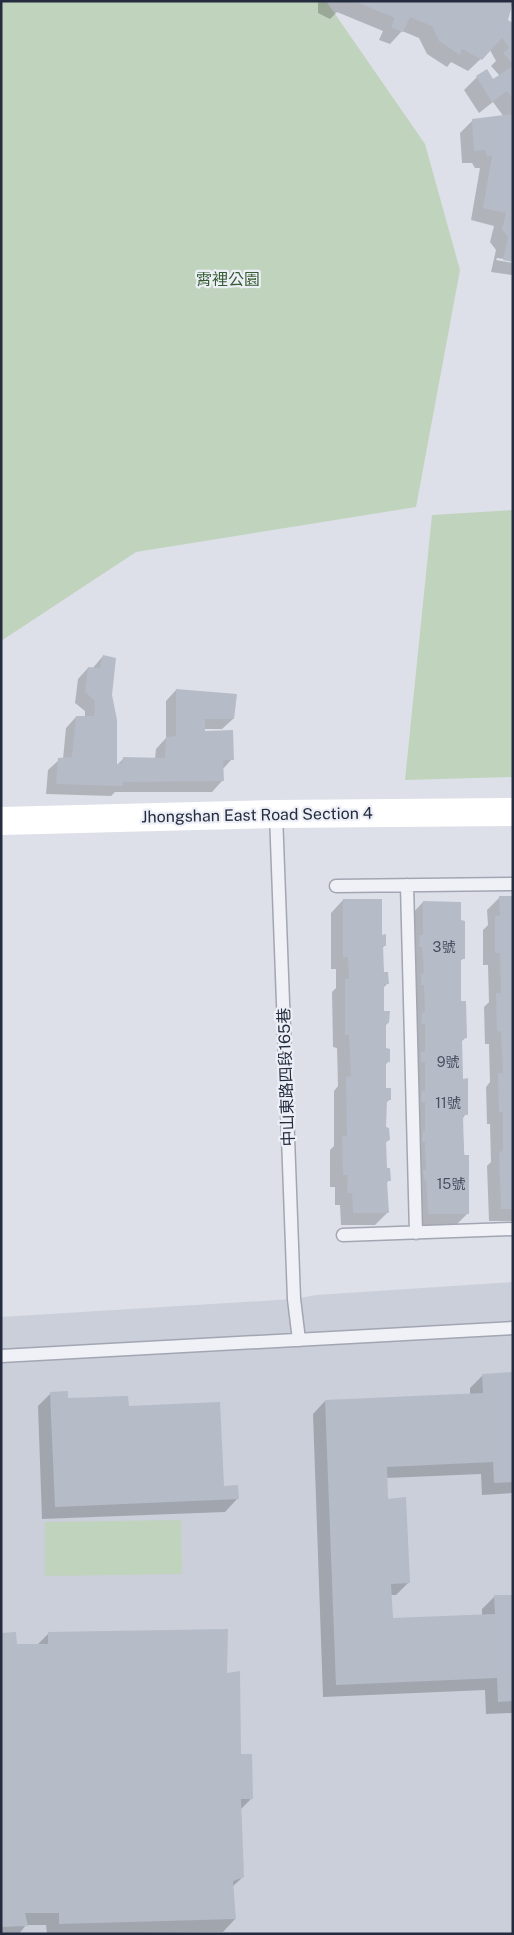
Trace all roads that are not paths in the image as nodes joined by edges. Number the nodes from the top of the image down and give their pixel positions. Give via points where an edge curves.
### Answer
1 (513, 812) edge
2 (276, 814) junction
3 (1, 821) edge
4 (513, 884) edge
5 (406, 885) junction
6 (336, 886) dead end
7 (513, 1229) edge
8 (416, 1233) junction
9 (343, 1235) dead end
10 (513, 1328) edge
11 (299, 1340) junction
12 (1, 1356) edge

1 - 2 main road, Jhongshan East Road Section 4
2 - 3 main road, Jhongshan East Road Section 4
2 - 11 lane, 中山東路四段165巷 via 294,1298
4 - 5 lane
5 - 6 lane
5 - 8 lane
7 - 8 lane
8 - 9 lane
10 - 11 lane
11 - 12 lane

